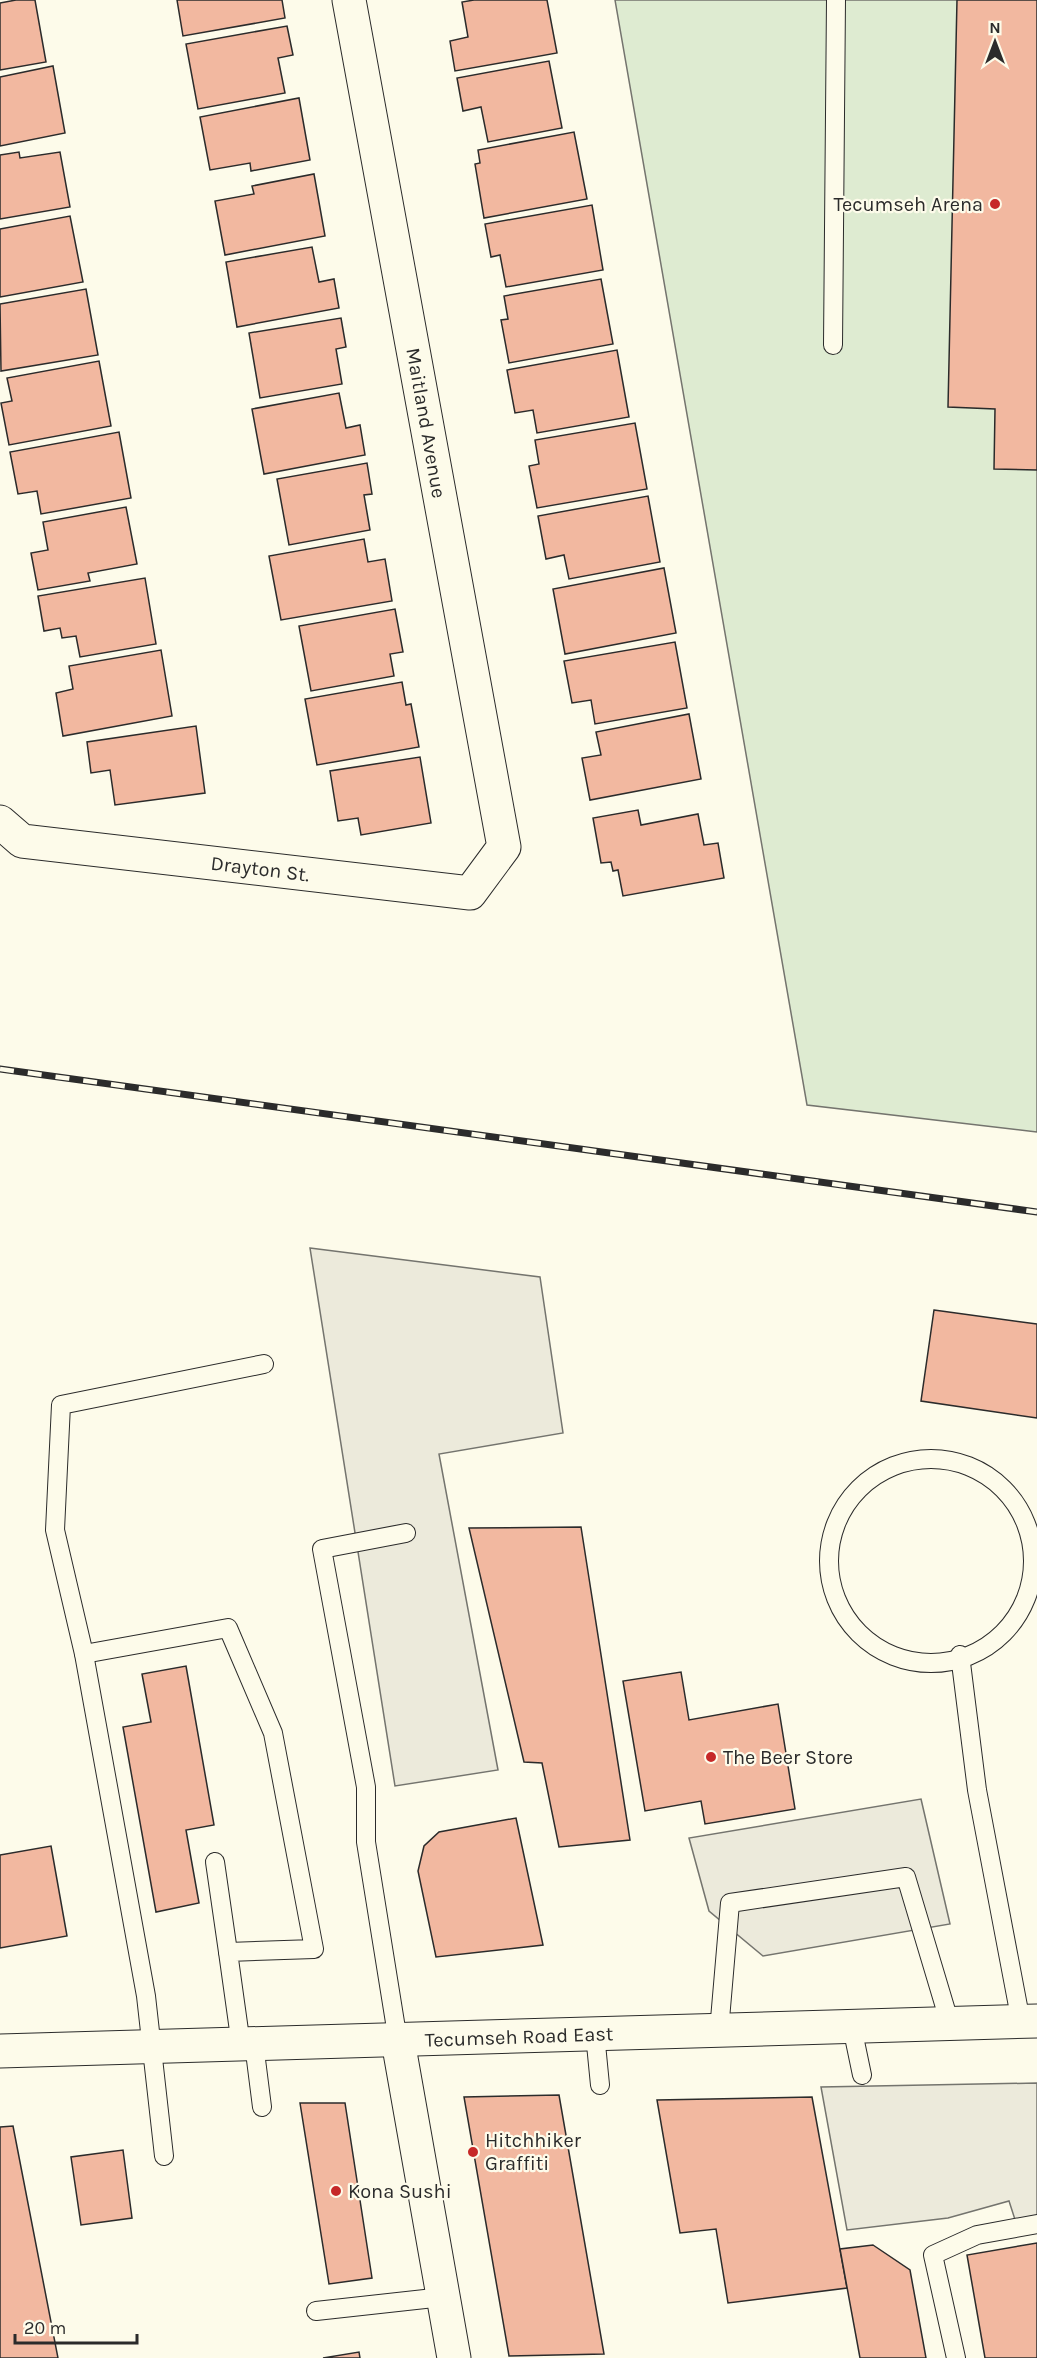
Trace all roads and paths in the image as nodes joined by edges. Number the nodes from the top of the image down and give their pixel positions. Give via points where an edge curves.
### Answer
1 (349, 0) edge
2 (836, 0) edge
3 (833, 345) dead end
4 (0, 822) edge
5 (504, 847) joint
6 (264, 1364) dead end
7 (406, 1533) dead end
8 (84, 1654) junction
9 (960, 1655) junction
10 (215, 1862) dead end
11 (228, 1952) junction
12 (1029, 2022) edge
13 (950, 2024) junction
14 (852, 2027) junction
15 (719, 2031) junction
16 (595, 2034) junction
17 (398, 2041) junction
18 (248, 2044) junction
19 (150, 2047) junction
20 (0, 2051) edge
21 (862, 2075) dead end
22 (600, 2085) dead end
23 (262, 2107) dead end
24 (164, 2156) dead end
25 (1037, 2224) edge
26 (443, 2297) junction
27 (316, 2311) dead end
28 (454, 2358) edge
29 (956, 2358) edge

1 - 5 street, Maitland Avenue
2 - 3 lane
4 - 5 street, Drayton St. via 22,842 470,893
6 - 8 lane via 62,1405 54,1530
7 - 17 lane via 322,1550 366,1787 366,1842
8 - 11 lane via 228,1628 273,1732 314,1949
8 - 19 lane via 146,1996
9 - 9 lane via 930,1664 899,1657 871,1644 849,1622 834,1595 828,1564 835,1525 844,1506 864,1482 891,1467 923,1459 951,1461 977,1470 1011,1498 1029,1529 1035,1556 1033,1582 1024,1608 988,1648
9 - 12 lane via 977,1790
10 - 11 lane
11 - 18 lane
12 - 13 street, Tecumseh Road East
13 - 14 street, Tecumseh Road East
13 - 15 lane via 906,1877 730,1903
14 - 15 street, Tecumseh Road East
14 - 21 lane
15 - 16 street, Tecumseh Road East
16 - 17 street, Tecumseh Road East
16 - 22 lane
17 - 18 street, Tecumseh Road East
17 - 26 street
18 - 19 street, Tecumseh Road East
18 - 23 lane
19 - 20 street, Tecumseh Road East
19 - 24 lane
25 - 29 lane via 977,2235 933,2255
26 - 27 lane
26 - 28 street

